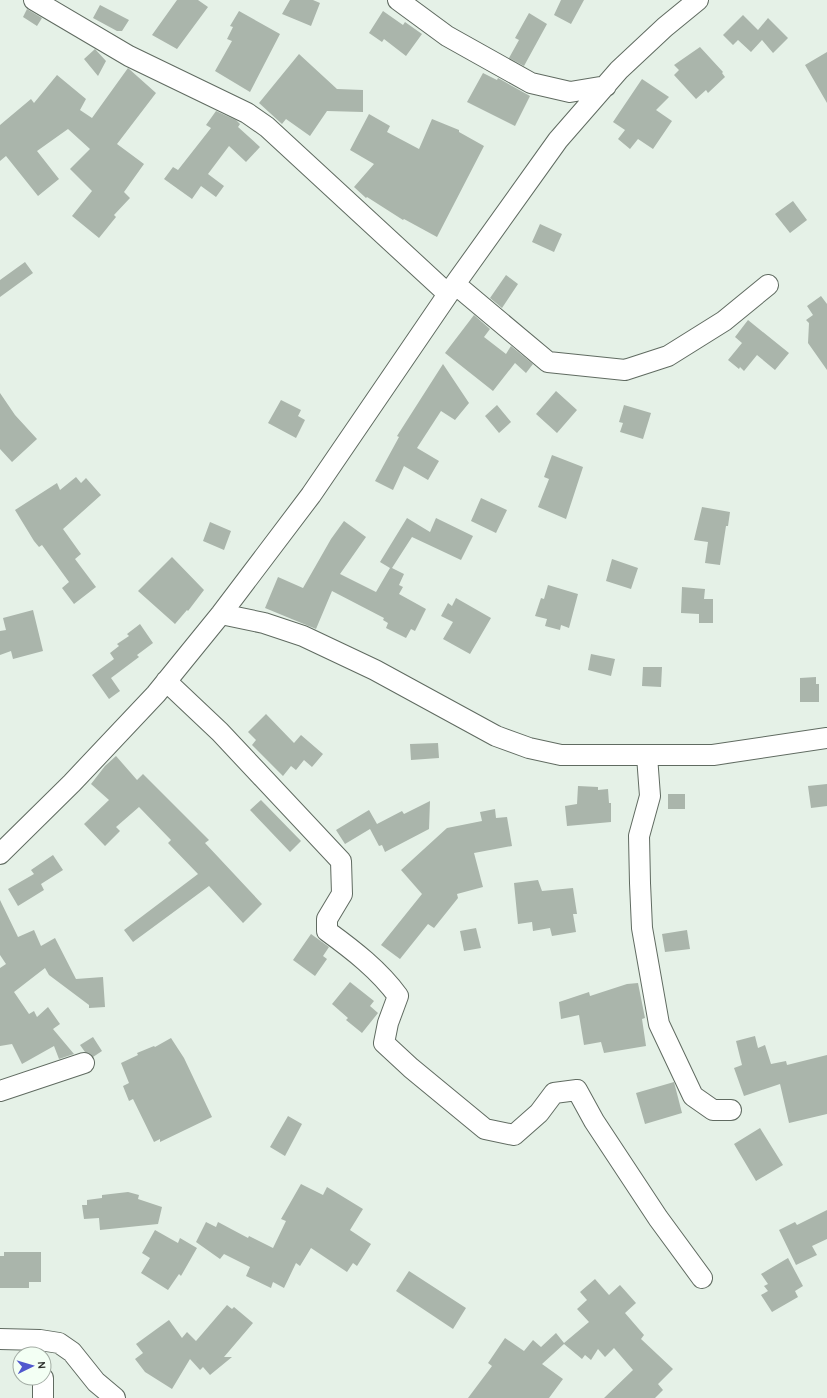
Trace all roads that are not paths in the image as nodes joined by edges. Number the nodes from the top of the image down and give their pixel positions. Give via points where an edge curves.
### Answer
1 (34, 0) edge
2 (398, 0) edge
3 (698, 0) edge
4 (606, 86) junction
5 (768, 285) dead end
6 (452, 289) junction
7 (222, 614) junction
8 (166, 681) junction
9 (827, 738) edge
10 (647, 756) junction
11 (0, 854) edge
12 (84, 1064) dead end
13 (0, 1091) edge
14 (731, 1110) dead end
15 (702, 1278) dead end
16 (0, 1339) edge
17 (36, 1346) edge
18 (46, 1346) edge
19 (43, 1386) edge
20 (43, 1398) edge
21 (115, 1398) edge

1 - 6 street via 129,56 246,112 267,127
2 - 4 street via 447,36 531,83 570,92
3 - 4 street via 659,32
4 - 6 street via 558,140
5 - 6 street via 724,321 668,356 625,370 548,362
6 - 7 street via 311,495
7 - 8 street
7 - 10 street via 264,622 303,636 375,670 496,736 529,748 561,755
8 - 11 street via 72,784
8 - 15 street via 220,732 341,861 342,894 327,920 327,931 355,952 398,996 384,1043 410,1068 485,1129 514,1135 539,1113 554,1093 577,1090 594,1121 658,1218
9 - 10 street via 713,755
10 - 14 street via 650,796 639,836 640,890 642,928 659,1024 693,1096 713,1110
12 - 13 street
16 - 17 street
18 - 21 street via 59,1343 66,1347 96,1382
19 - 20 street

